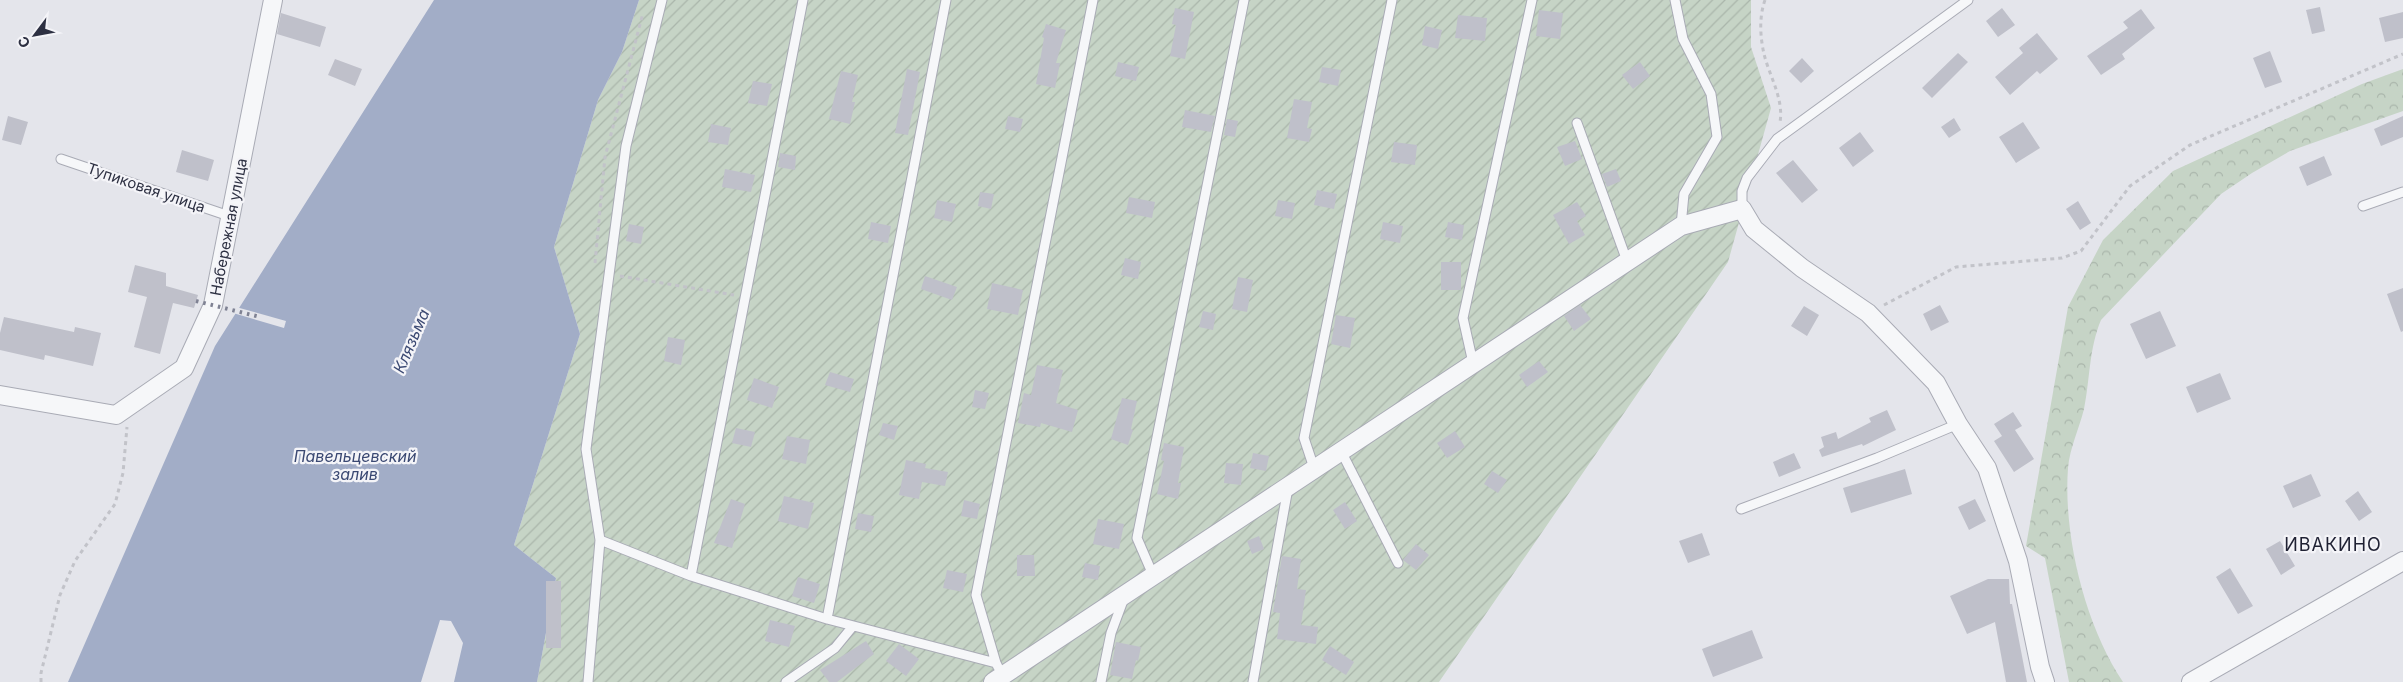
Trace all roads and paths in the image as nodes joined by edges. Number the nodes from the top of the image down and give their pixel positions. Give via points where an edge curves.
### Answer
1 (273, 0) edge
2 (662, 0) edge
3 (803, 0) edge
4 (946, 0) edge
5 (1093, 0) edge
6 (1244, 0) edge
7 (1392, 0) edge
8 (1532, 0) edge
9 (1675, 0) edge
10 (1764, 0) edge
11 (1968, 0) edge
12 (2403, 54) edge
13 (1577, 123) dead end
14 (1777, 139) junction
15 (61, 159) dead end
16 (2403, 192) edge
17 (2363, 206) dead end
18 (1742, 209) junction
19 (232, 217) junction
20 (1681, 226) junction
21 (1627, 261) junction
22 (1868, 313) junction
23 (1473, 363) junction
24 (0, 394) edge
25 (124, 410) junction
26 (1958, 424) junction
27 (1341, 451) junction
28 (1314, 468) junction
29 (1288, 486) junction
30 (1741, 509) dead end
31 (600, 540) junction
32 (2403, 561) edge
33 (1398, 563) dead end
34 (1153, 575) junction
35 (692, 576) junction
36 (1126, 593) junction
37 (827, 619) junction
38 (854, 626) junction
39 (997, 673) edge
40 (41, 682) edge
41 (588, 682) edge
42 (786, 682) edge
43 (1101, 682) edge
44 (1253, 682) edge
45 (2045, 682) edge
46 (2191, 682) edge

1 - 19 street, Набережная улица
2 - 31 lane via 626,146 586,449
3 - 35 lane
4 - 37 lane
5 - 39 lane via 976,595
6 - 34 lane via 1137,538
7 - 28 lane via 1304,438
8 - 23 lane via 1464,318
9 - 20 lane via 1683,39 1711,94 1717,137 1684,194
10 - 14 path via 1760,14 1764,53 1776,89 1781,118
11 - 14 lane
12 - 22 path via 2190,145 2130,186 2081,251 2062,258 1956,267
13 - 21 lane
14 - 18 lane via 1747,178 1742,190
15 - 19 lane, Тупиковая улица
16 - 17 lane
18 - 20 street
18 - 22 street via 1754,229 1802,268
19 - 25 street, Набережная улица via 213,306 184,368
20 - 21 street
21 - 23 street
22 - 26 street via 1936,383
23 - 27 street
24 - 25 street
25 - 40 path via 123,473 115,504 74,561 60,595
26 - 30 lane
26 - 45 street via 1987,468 2018,561
27 - 28 street
27 - 33 lane
28 - 29 street
29 - 34 street
29 - 44 lane
31 - 35 lane
31 - 41 lane
32 - 46 street
34 - 36 street
35 - 37 lane
36 - 39 street
36 - 43 lane via 1111,633
37 - 38 lane
38 - 39 lane
38 - 42 lane via 836,648

